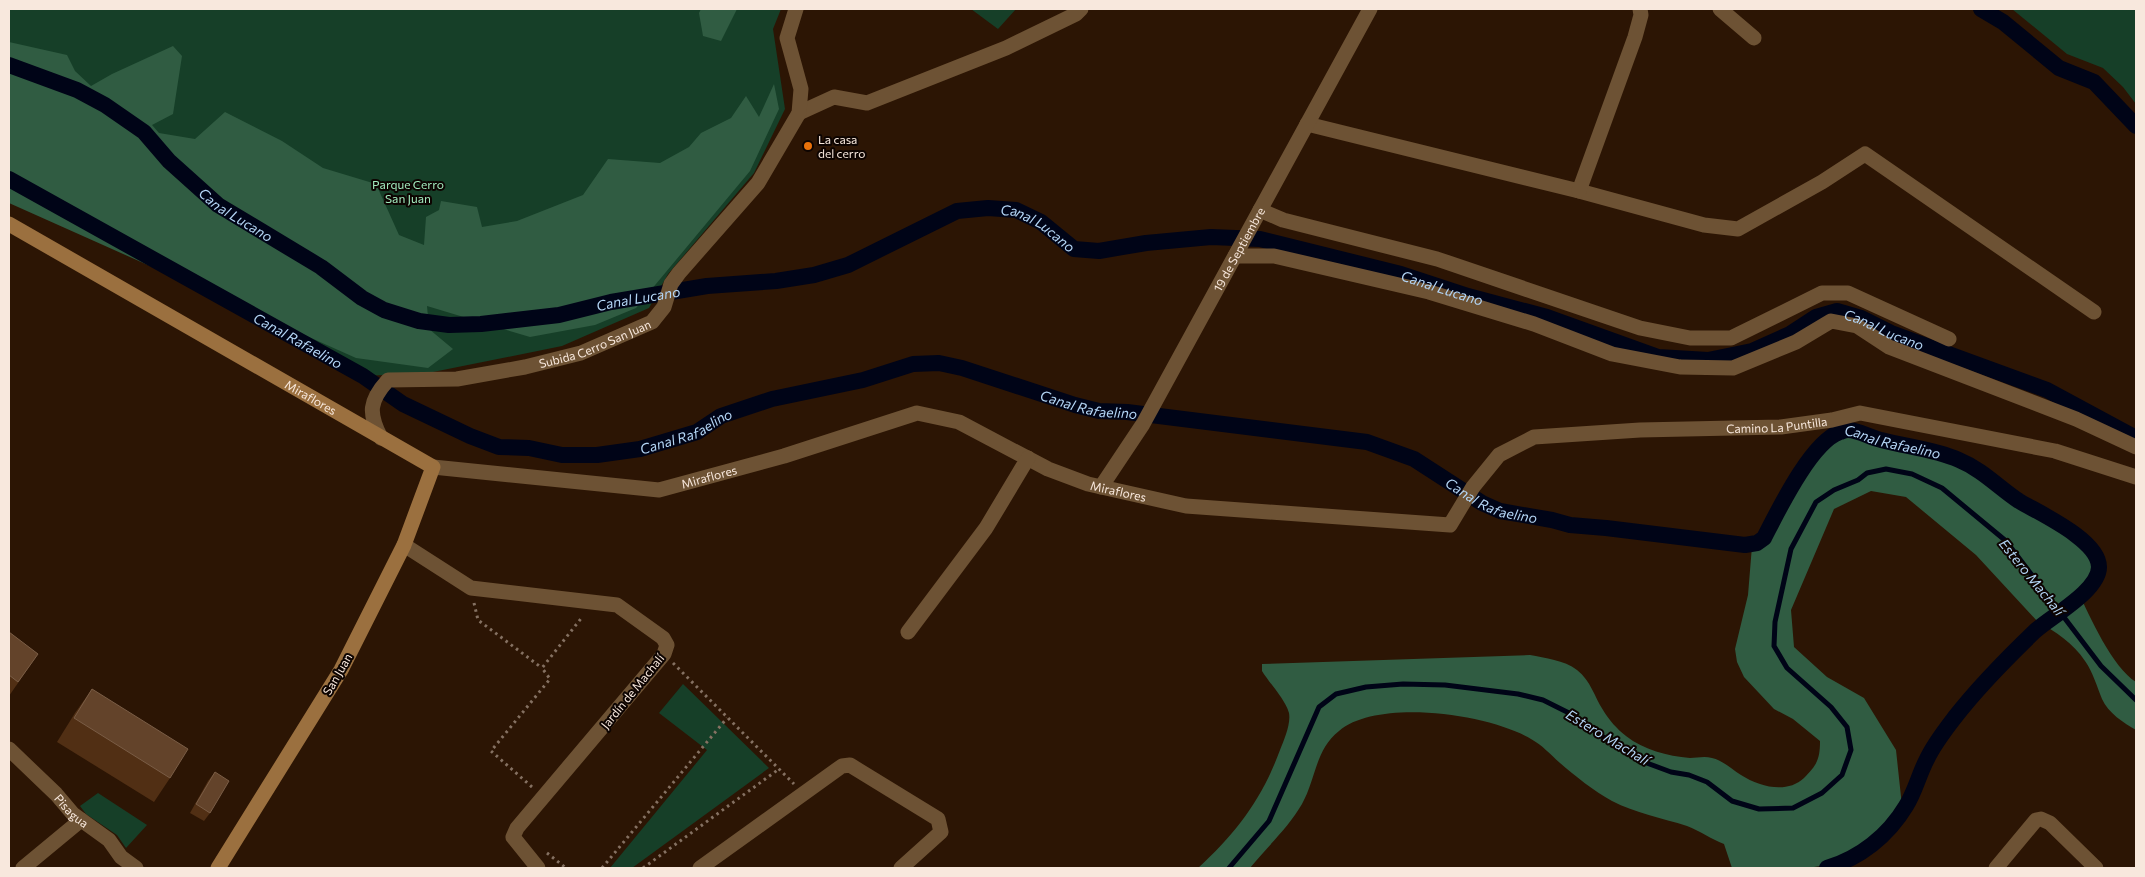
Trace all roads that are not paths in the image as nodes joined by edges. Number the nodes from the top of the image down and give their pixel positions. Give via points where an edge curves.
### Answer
1 (796, 9) edge
2 (1081, 9) edge
3 (1370, 9) edge
4 (1640, 9) edge
5 (1720, 9) edge
6 (1754, 38) dead end
7 (799, 113) junction
8 (1307, 124) junction
9 (1579, 191) junction
10 (1260, 210) junction
11 (11, 227) edge
12 (1237, 252) junction
13 (2094, 312) dead end
14 (1949, 339) dead end
15 (381, 438) junction
16 (2136, 447) edge
17 (1028, 458) junction
18 (433, 467) junction
19 (2136, 477) edge
20 (1101, 487) junction
21 (1450, 525) joint
22 (404, 544) junction
23 (908, 632) dead end
24 (9, 749) edge
25 (81, 820) junction
26 (23, 868) edge
27 (136, 868) edge
28 (218, 868) edge
29 (538, 868) edge
30 (700, 868) edge
31 (901, 868) edge
32 (1996, 868) edge
33 (2096, 868) edge

1 - 7 street, Subida Cerro San Juan via 787,38 801,89
2 - 7 street via 1006,48 868,103 834,97
3 - 8 street, 19 de Septiembre
4 - 9 street via 1635,37
5 - 6 street
7 - 15 street, Subida Cerro San Juan via 758,183 687,262 671,284 664,307 652,322 581,353 524,367 457,379 388,380 372,401 372,418
8 - 9 street
8 - 10 street, 19 de Septiembre
9 - 13 street via 1704,225 1738,229 1865,154
10 - 12 street, 19 de Septiembre
10 - 14 street via 1283,220 1437,259 1640,328 1690,338 1731,338 1822,293 1848,293
11 - 15 street, Miraflores
12 - 16 street via 1274,256 1429,292 1534,324 1612,354 1680,367 1733,368 1796,342 1831,322 1857,326 1889,347 2076,419
12 - 20 street, 19 de Septiembre via 1154,405
15 - 18 street, Miraflores
17 - 18 street, Miraflores via 959,422 917,413 784,456 660,490
17 - 20 street, Miraflores via 1048,469
17 - 23 street via 986,528
18 - 22 street, San Juan
19 - 21 street, Camino La Puntilla via 2055,451 1860,413 1780,427 1640,430 1534,437 1499,455 1473,487
20 - 21 street, Miraflores via 1186,506
22 - 28 street, San Juan via 341,670
22 - 29 street, Jardín de Machalí via 471,588 617,605 663,638 667,645 664,654 517,828 513,837
24 - 25 street, Pisagua
25 - 26 street
25 - 27 street, Pisagua via 108,840
30 - 31 street via 842,766 850,765 938,819 941,832
32 - 33 street via 2036,820 2041,819 2050,823

